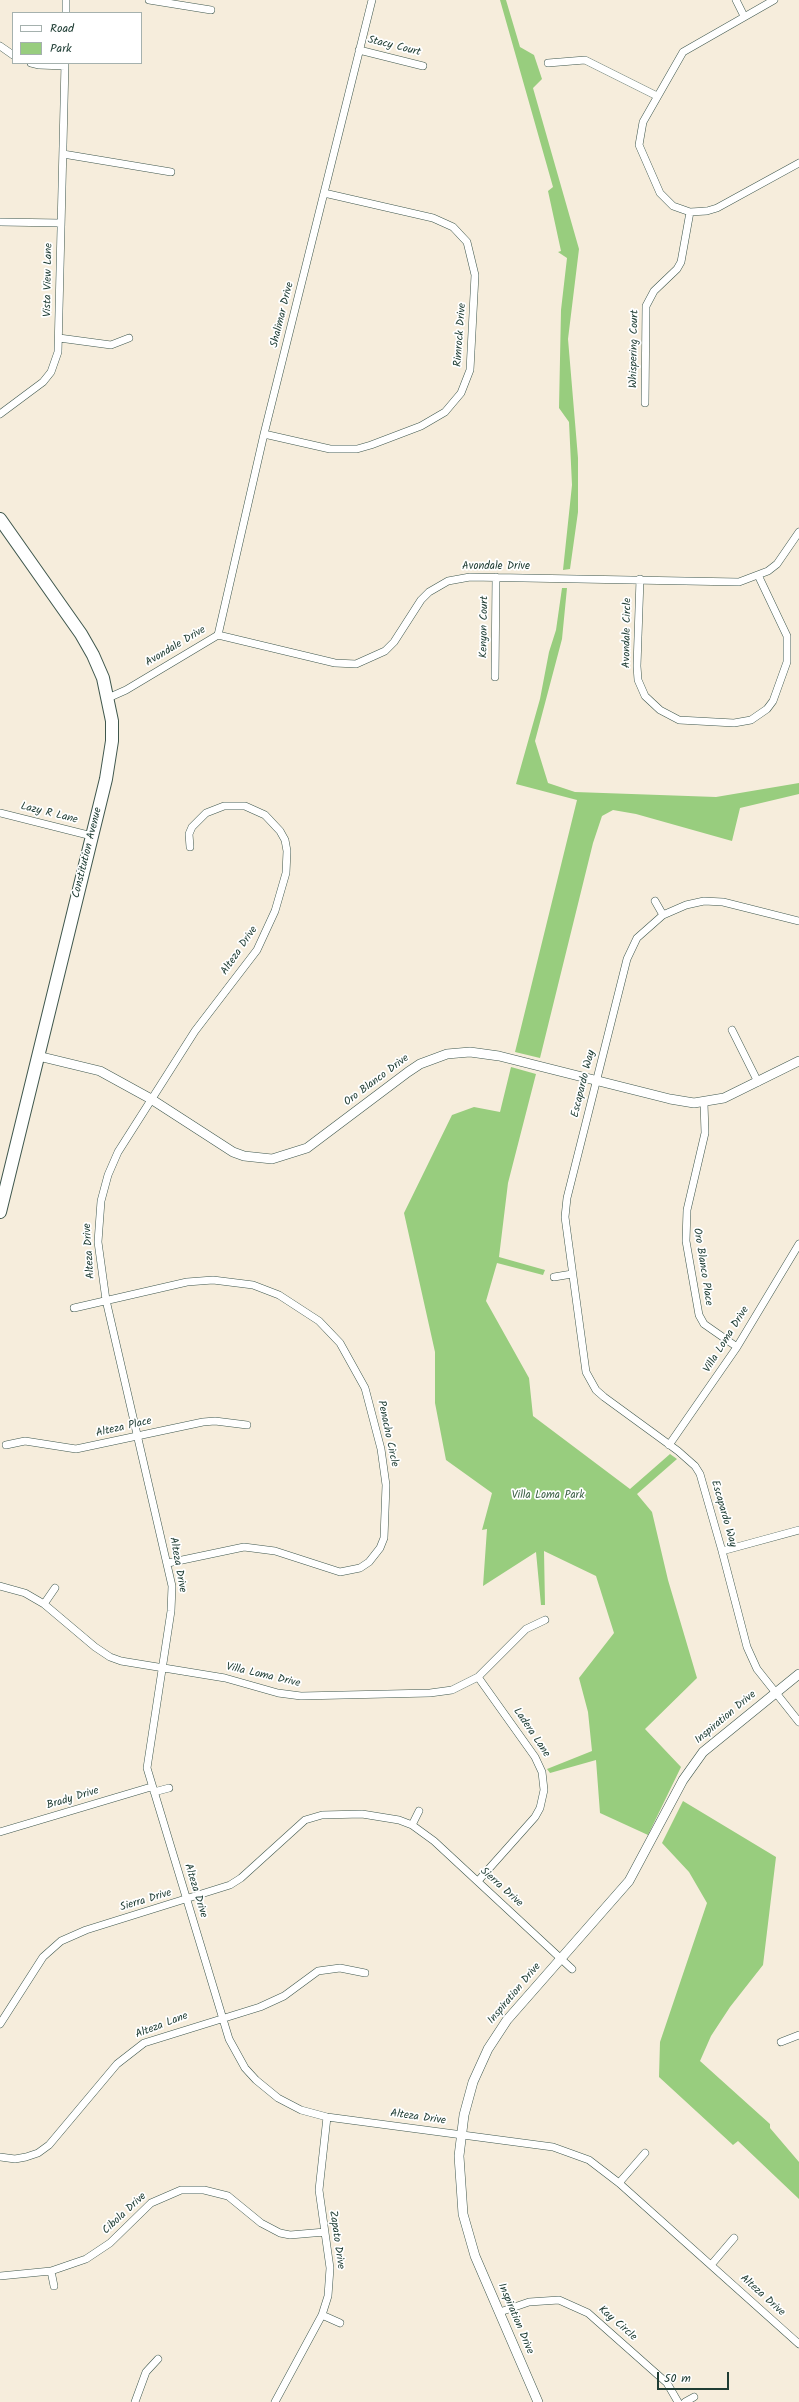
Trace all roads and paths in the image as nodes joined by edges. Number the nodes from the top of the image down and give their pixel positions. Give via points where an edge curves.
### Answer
1 (66, 0) edge
2 (149, 0) edge
3 (372, 0) edge
4 (736, 0) edge
5 (774, 0) edge
6 (212, 10) dead end
7 (66, 12) edge
8 (744, 16) junction
9 (0, 46) edge
10 (359, 50) junction
11 (12, 54) edge
12 (548, 63) dead end
13 (34, 64) edge
14 (65, 64) edge
15 (423, 66) dead end
16 (657, 96) junction
17 (63, 154) junction
18 (799, 163) edge
19 (171, 172) dead end
20 (324, 193) junction
21 (690, 212) junction
22 (0, 222) edge
23 (61, 223) junction
24 (59, 338) junction
25 (129, 338) dead end
26 (645, 403) dead end
27 (0, 414) edge
28 (264, 434) junction
29 (2, 527) edge
30 (799, 532) edge
31 (758, 575) junction
32 (496, 577) junction
33 (640, 579) junction
34 (218, 635) junction
35 (495, 677) dead end
36 (108, 698) junction
37 (0, 813) edge
38 (92, 836) junction
39 (190, 847) dead end
40 (655, 901) dead end
41 (663, 915) junction
42 (799, 922) edge
43 (732, 1030) dead end
44 (38, 1056) junction
45 (799, 1062) edge
46 (596, 1080) junction
47 (758, 1082) junction
48 (151, 1099) junction
49 (704, 1103) junction
50 (0, 1212) edge
51 (799, 1244) edge
52 (572, 1274) junction
53 (554, 1277) dead end
54 (106, 1300) junction
55 (74, 1308) dead end
56 (737, 1347) junction
57 (247, 1425) dead end
58 (139, 1436) junction
59 (6, 1445) dead end
60 (669, 1445) junction
61 (799, 1530) edge
62 (722, 1551) junction
63 (168, 1564) junction
64 (0, 1586) edge
65 (55, 1588) dead end
66 (44, 1604) junction
67 (545, 1620) dead end
68 (162, 1667) junction
69 (799, 1674) edge
70 (478, 1677) junction
71 (775, 1693) junction
72 (799, 1722) edge
73 (169, 1788) dead end
74 (153, 1789) junction
75 (419, 1811) dead end
76 (412, 1825) junction
77 (0, 1832) edge
78 (478, 1881) junction
79 (187, 1900) junction
80 (562, 1958) junction
81 (572, 1970) dead end
82 (366, 1972) dead end
83 (222, 2017) junction
84 (0, 2024) edge
85 (799, 2035) edge
86 (781, 2042) dead end
87 (327, 2117) junction
88 (461, 2134) junction
89 (645, 2154) dead end
90 (0, 2158) edge
91 (619, 2183) junction
92 (325, 2232) junction
93 (734, 2238) dead end
94 (711, 2265) junction
95 (51, 2271) junction
96 (0, 2276) edge
97 (54, 2286) dead end
98 (500, 2312) junction
99 (322, 2316) junction
100 (340, 2323) dead end
101 (799, 2344) edge
102 (158, 2359) dead end
103 (694, 2397) dead end
104 (135, 2402) edge
105 (275, 2402) edge
106 (538, 2402) edge
107 (678, 2402) edge
108 (685, 2402) edge

1 - 7 street
2 - 6 street
3 - 10 street, Shalimar Drive
4 - 8 street
5 - 8 street
8 - 16 street via 683,52
9 - 11 street
10 - 15 street, Stacy Court
10 - 20 street, Shalimar Drive
12 - 16 street via 585,60
13 - 14 street
14 - 17 street, Vista View Lane
16 - 21 street via 640,130 639,145 663,197 673,206
17 - 19 street
17 - 23 street, Vista View Lane
18 - 21 street via 716,208
20 - 28 street, Shalimar Drive
20 - 28 street, Rimrock Drive via 433,218 453,227 467,242 475,275 470,370 460,393 445,412 421,426 372,445 357,449 330,449
21 - 26 street, Whispering Court via 681,262 654,291 646,306
22 - 23 street
23 - 24 street, Vista View Lane
24 - 25 street via 111,345
24 - 27 street, Vista View Lane via 58,352 50,372 38,386
28 - 34 street, Shalimar Drive
29 - 36 main road, Constitution Avenue via 81,634 103,678
30 - 31 street, Avondale Drive via 777,564
31 - 33 street, Avondale Drive via 739,582
31 - 33 street, Avondale Circle via 787,636 787,662 773,701 767,708 751,720 734,723 679,720 660,710 645,696 638,680 637,666
32 - 33 street, Avondale Drive
32 - 34 street, Avondale Drive via 458,578 438,586 421,600 389,647 375,657 356,664 335,663
32 - 35 street, Kenyon Court
34 - 36 street, Avondale Drive via 126,690
36 - 38 main road, Constitution Avenue via 112,721 110,760
37 - 38 street, Lazy R Lane
38 - 44 main road, Constitution Avenue
39 - 48 street, Alteza Drive via 189,834 206,813 224,806 244,806 265,815 280,831 287,851 286,873 275,911 256,950 195,1031
40 - 41 street
41 - 42 street, Escapardo Way via 695,902 714,901
41 - 46 street, Escapardo Way via 644,930 631,948
43 - 47 street
44 - 48 street, Oro Blanco Drive via 100,1071
44 - 50 main road, Constitution Avenue
45 - 47 street, Oro Blanco Drive
46 - 48 street, Oro Blanco Drive via 483,1053 447,1054 420,1064 408,1072 307,1148 272,1159 233,1152
46 - 49 street, Oro Blanco Drive via 670,1099
46 - 52 street, Escapardo Way via 566,1207
47 - 49 street, Oro Blanco Drive via 724,1098
48 - 54 street, Alteza Drive via 118,1152 101,1201 98,1242
49 - 56 street, Oro Blanco Place via 704,1140 687,1210 686,1236 699,1315 704,1324
51 - 56 street, Villa Loma Drive
52 - 53 street
52 - 60 street, Escapardo Way via 583,1363 590,1381 604,1397
54 - 55 street, Penacho Circle
54 - 58 street, Alteza Drive
54 - 63 street, Penacho Circle via 187,1282 213,1280 240,1282 274,1293 306,1311 340,1342 365,1388 374,1415 386,1485 386,1527 380,1548 369,1562 360,1568 340,1572 276,1550 244,1547
56 - 60 street, Villa Loma Drive
57 - 58 street, Alteza Place via 215,1421
58 - 59 street, Alteza Place via 76,1449 25,1441
58 - 63 street, Alteza Drive
60 - 62 street, Escapardo Way via 688,1459 700,1474
61 - 62 street
62 - 71 street, Escapardo Way via 746,1647 757,1669
63 - 68 street, Alteza Drive via 172,1600
64 - 66 street, Villa Loma Drive via 25,1593
65 - 66 street
66 - 68 street, Villa Loma Drive via 110,1657
67 - 70 street, Villa Loma Drive via 526,1629
68 - 70 street, Villa Loma Drive via 226,1678 278,1693 302,1696 436,1693 452,1690
68 - 74 street, Alteza Drive via 147,1768
69 - 71 street, Inspiration Drive
70 - 78 street, Ladera Lane via 535,1757 542,1772 544,1790 535,1817
71 - 72 street, Escapardo Way
71 - 80 street, Inspiration Drive via 703,1752 683,1780 629,1881
73 - 74 street, Brady Drive
74 - 77 street, Brady Drive
74 - 79 street, Alteza Drive
75 - 76 street
76 - 78 street, Sierra Drive via 434,1841
76 - 79 street, Sierra Drive via 362,1814 314,1816 296,1826 241,1878 218,1891
78 - 80 street, Sierra Drive
79 - 83 street, Alteza Drive
79 - 84 street, Sierra Drive via 86,1930 61,1941 43,1957
80 - 81 street, Sierra Drive
80 - 88 street, Inspiration Drive via 506,2020 488,2050 467,2099
82 - 83 street, Alteza Lane via 340,1968 323,1970 272,2002
83 - 87 street, Alteza Drive via 236,2054 245,2068 266,2090 301,2110
83 - 90 street, Alteza Lane via 144,2043 117,2064 49,2145 38,2153 15,2160
85 - 86 street
87 - 88 street, Alteza Drive
87 - 92 street, Zapato Drive via 319,2180 319,2201
88 - 91 street, Alteza Drive via 566,2150 589,2160
88 - 98 street, Inspiration Drive via 458,2174 466,2227 475,2256
89 - 91 street
91 - 94 street, Alteza Drive
92 - 95 street, Cibola Drive via 290,2235 280,2233 261,2223 228,2196 204,2190 181,2190 152,2203 110,2244 98,2252 75,2264
92 - 99 street, Zapato Drive via 331,2277
93 - 94 street
94 - 101 street, Alteza Drive
95 - 96 street, Cibola Drive
95 - 97 street
98 - 106 street, Inspiration Drive
98 - 107 street, Kay Circle via 529,2302 559,2300 588,2314 667,2383
99 - 100 street
99 - 105 street, Zapato Drive
102 - 104 street via 146,2372
103 - 108 street

